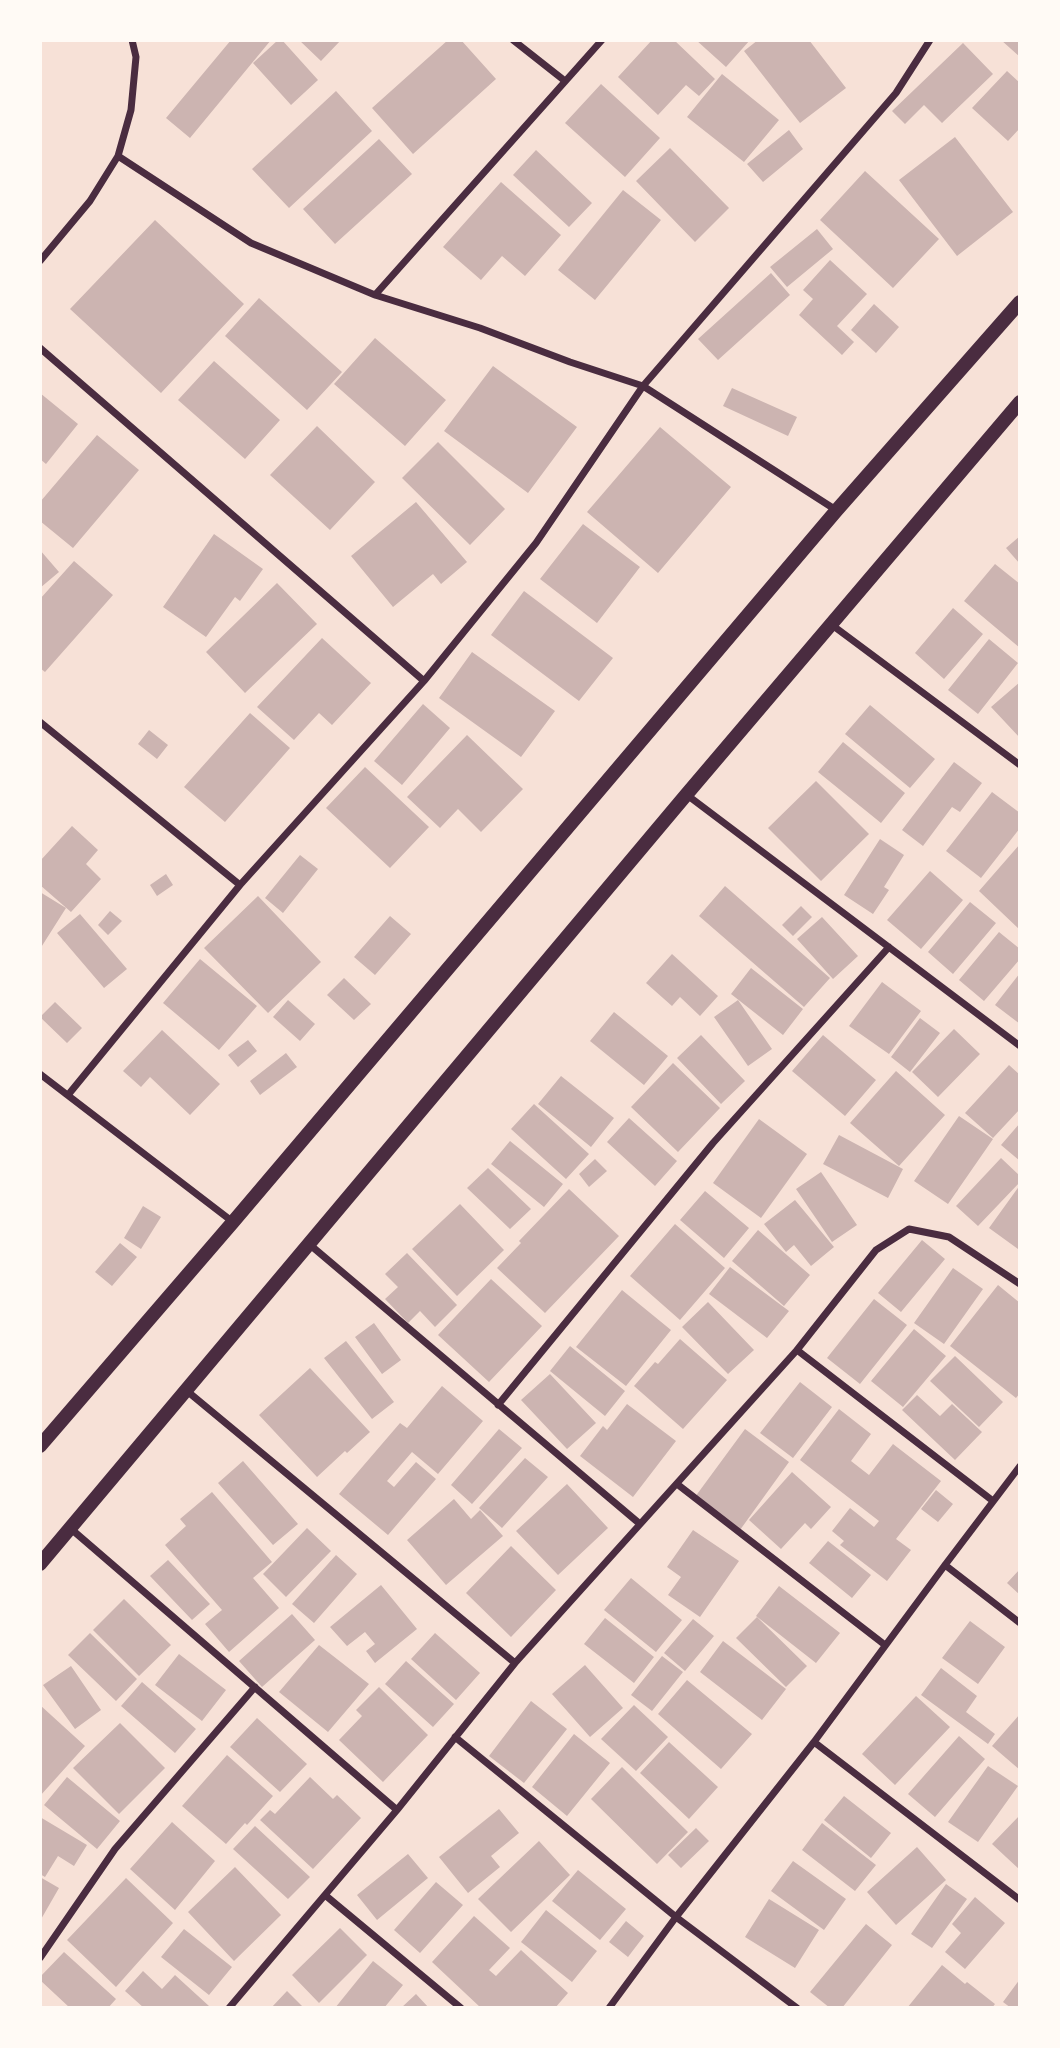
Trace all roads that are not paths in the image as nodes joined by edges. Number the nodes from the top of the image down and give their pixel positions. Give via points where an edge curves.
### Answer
1 (132, 40) edge
2 (513, 40) edge
3 (602, 40) edge
4 (930, 40) edge
5 (565, 80) junction
6 (118, 156) junction
7 (40, 261) edge
8 (375, 295) junction
9 (1020, 302) edge
10 (40, 348) edge
11 (643, 386) junction
12 (1020, 402) edge
13 (836, 511) junction
14 (832, 625) junction
15 (425, 681) junction
16 (40, 722) edge
17 (1020, 765) edge
18 (686, 795) junction
19 (240, 885) junction
20 (889, 947) junction
21 (1020, 1046) edge
22 (40, 1074) edge
23 (68, 1095) junction
24 (233, 1222) junction
25 (309, 1244) junction
26 (1020, 1284) edge
27 (797, 1350) junction
28 (186, 1390) junction
29 (499, 1405) junction
30 (40, 1446) edge
31 (1020, 1466) edge
32 (677, 1483) junction
33 (993, 1501) junction
34 (640, 1524) junction
35 (70, 1528) junction
36 (40, 1564) edge
37 (945, 1565) junction
38 (1020, 1623) edge
39 (886, 1645) junction
40 (515, 1663) junction
41 (255, 1688) junction
42 (455, 1737) junction
43 (814, 1742) junction
44 (397, 1810) junction
45 (325, 1895) junction
46 (1020, 1900) edge
47 (676, 1917) junction
48 (40, 1958) edge
49 (229, 2008) edge
50 (461, 2008) edge
51 (608, 2008) edge
52 (797, 2008) edge

1 - 6 street via 131,110
2 - 5 street
3 - 5 street
4 - 11 street via 896,93
5 - 8 street
6 - 7 street via 90,201
6 - 8 street via 251,243
8 - 11 street
9 - 13 main road
10 - 15 street
11 - 13 street
11 - 15 street via 536,543
12 - 14 main road
13 - 24 main road
14 - 17 street
14 - 18 main road
15 - 19 street
16 - 19 street
18 - 20 street
18 - 25 main road
19 - 23 street
20 - 21 street
20 - 29 street via 713,1143
22 - 23 street
23 - 24 street
24 - 30 main road
25 - 28 main road
25 - 29 street
26 - 27 street via 949,1237 909,1229 876,1250
27 - 32 street
27 - 33 street
28 - 35 main road
28 - 40 street
29 - 34 street
31 - 33 street
32 - 34 street
32 - 39 street
33 - 37 street
34 - 40 street
35 - 36 main road
35 - 41 street
37 - 38 street
37 - 39 street
39 - 43 street
40 - 42 street
41 - 44 street
41 - 48 street via 115,1849
42 - 44 street
42 - 47 street
43 - 46 street
43 - 47 street
44 - 45 street
45 - 49 street
45 - 50 street
47 - 51 street
47 - 52 street

